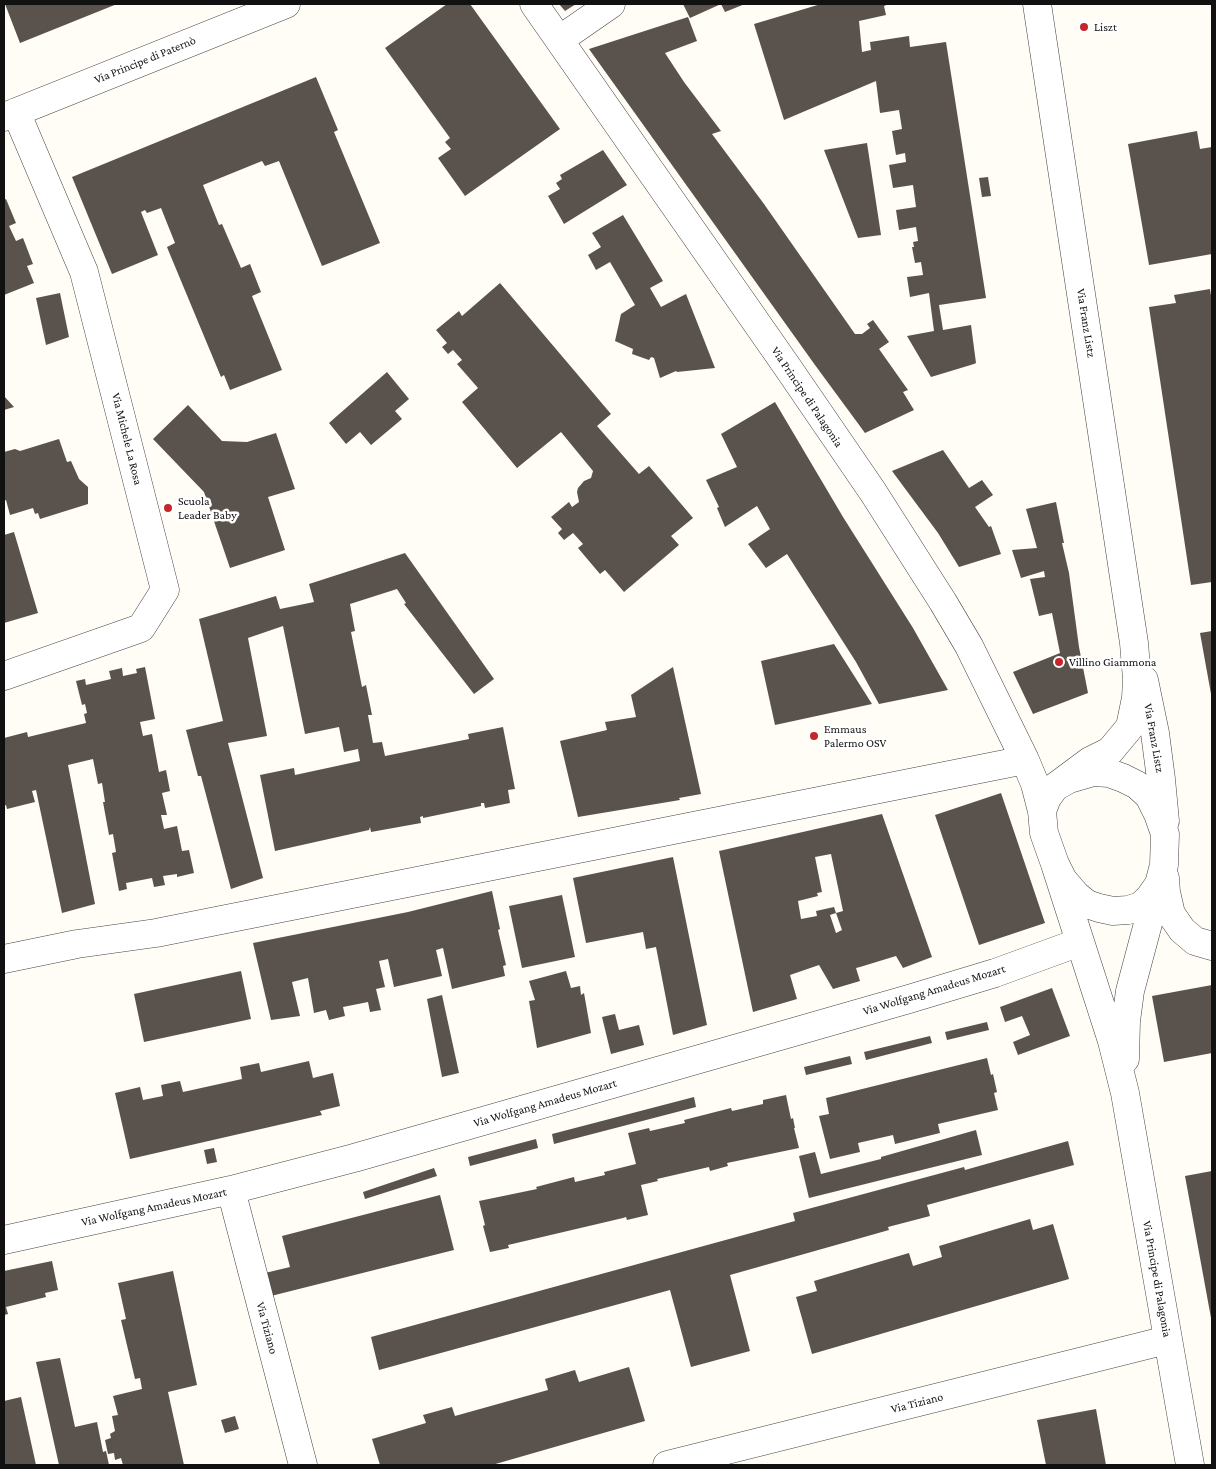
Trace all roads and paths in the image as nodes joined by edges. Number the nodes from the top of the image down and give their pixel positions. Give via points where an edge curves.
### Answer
1 (286, 4) edge
2 (534, 4) edge
3 (611, 4) edge
4 (1037, 4) edge
5 (559, 40) junction
6 (10, 115) edge
7 (1134, 643) junction
8 (4, 676) edge
9 (1025, 760) junction
10 (1055, 787) junction
11 (1042, 812) junction
12 (1165, 834) junction
13 (1055, 864) junction
14 (1162, 874) junction
15 (1080, 942) junction
16 (1212, 946) edge
17 (4, 959) edge
18 (1125, 1093) junction
19 (231, 1190) junction
20 (4, 1240) edge
21 (1167, 1340) junction
22 (303, 1465) edge
23 (667, 1465) edge
24 (1190, 1465) edge

1 - 6 street, Via Principe di Paternò
2 - 5 street, Via Principe di Palagonia
3 - 5 street
4 - 7 street, Via Franz Listz
5 - 9 street, Via Principe di Palagonia via 873,492 969,646
6 - 8 street, Via Michele La Rosa via 84,272 164,590 141,628
7 - 10 street, Via Franz Listz via 1138,679 1130,727 1110,751 1090,761
7 - 12 street, Via Franz Listz via 1155,733
9 - 11 street, Via Principe di Palagonia
9 - 17 street via 166,931 76,944
10 - 11 street via 1046,798
10 - 12 street via 1093,772 1123,778 1149,796
11 - 13 street via 1044,834
12 - 14 street
13 - 14 street via 1063,880 1087,904 1113,911 1141,906 1150,897
13 - 15 street, Via Principe di Palagonia
14 - 16 street via 1171,914 1182,930 1195,941
14 - 18 street, Via Principe di Palagonia via 1130,991 1126,1021
15 - 18 street, Via Principe di Palagonia
15 - 19 street, Via Wolfgang Amadeus Mozart via 908,999 354,1158
18 - 21 street, Via Principe di Palagonia
19 - 20 street, Via Wolfgang Amadeus Mozart
19 - 22 street, Via Tiziano
21 - 23 street, Via Tiziano
21 - 24 street, Via Principe di Palagonia

